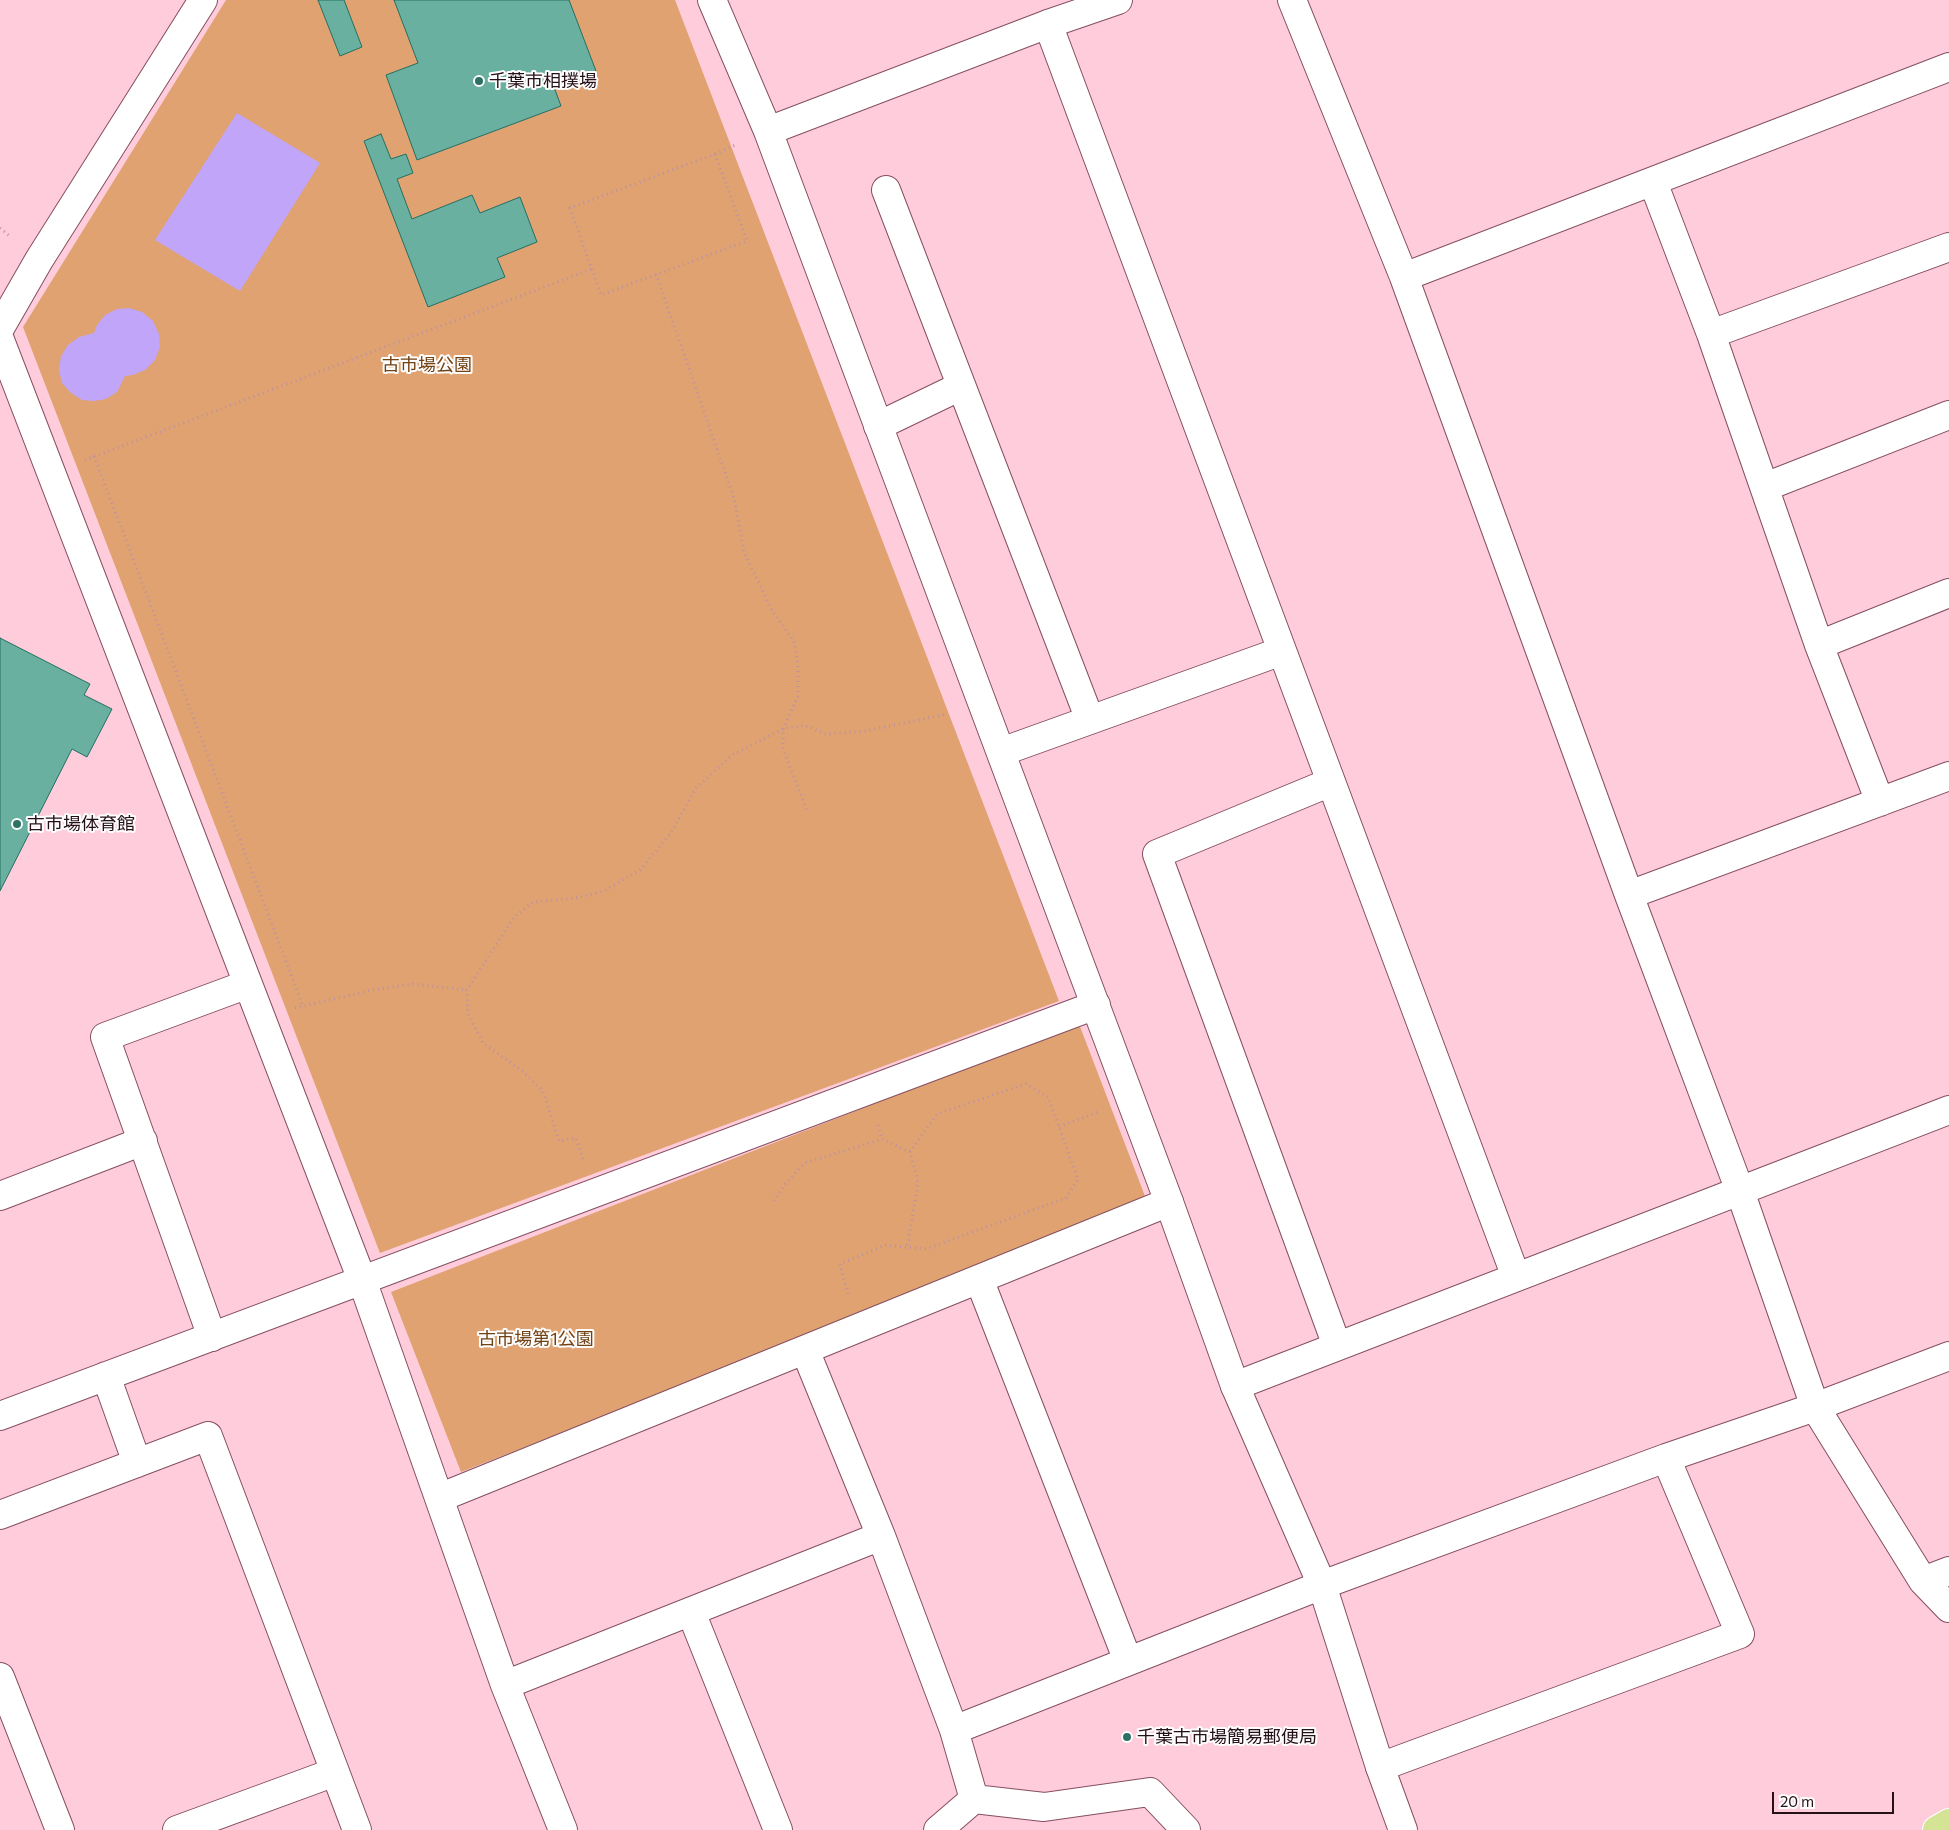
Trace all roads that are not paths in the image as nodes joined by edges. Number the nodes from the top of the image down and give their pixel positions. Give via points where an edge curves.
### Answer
1 (204, 0) edge
2 (712, 0) edge
3 (1118, 0) edge
4 (1292, 0) edge
5 (1048, 24) junction
6 (1949, 67) edge
7 (768, 131) junction
8 (1653, 182) junction
9 (886, 190) dead end
10 (1949, 247) edge
11 (1404, 277) junction
12 (0, 328) edge
13 (1711, 334) junction
14 (0, 340) edge
15 (961, 386) junction
16 (1949, 416) edge
17 (878, 426) junction
18 (1765, 487) junction
19 (1949, 593) edge
20 (1819, 645) junction
21 (1282, 651) junction
22 (1090, 720) junction
23 (1001, 752) junction
24 (1949, 776) edge
25 (1331, 782) junction
26 (1880, 802) junction
27 (1629, 896) junction
28 (248, 984) junction
29 (1096, 1005) junction
30 (1949, 1110) edge
31 (143, 1141) junction
32 (1740, 1191) junction
33 (0, 1196) edge
34 (1169, 1202) junction
35 (1516, 1277) junction
36 (979, 1279) junction
37 (362, 1280) junction
38 (212, 1337) junction
39 (1337, 1346) junction
40 (804, 1350) junction
41 (1949, 1356) edge
42 (106, 1376) junction
43 (1234, 1386) junction
44 (1815, 1407) junction
45 (0, 1416) edge
46 (1666, 1458) junction
47 (137, 1463) junction
48 (439, 1498) junction
49 (0, 1515) edge
50 (882, 1536) junction
51 (1949, 1571) edge
52 (1923, 1582) junction
53 (1322, 1585) junction
54 (1949, 1608) edge
55 (691, 1612) junction
56 (1128, 1661) junction
57 (0, 1677) edge
58 (505, 1685) junction
59 (954, 1730) junction
60 (1380, 1767) junction
61 (335, 1772) junction
62 (974, 1799) junction
63 (1949, 1823) edge
64 (60, 1830) edge
65 (177, 1830) edge
66 (357, 1830) edge
67 (563, 1830) edge
68 (778, 1830) edge
69 (938, 1830) edge
70 (1186, 1830) edge
71 (1403, 1830) edge
72 (1937, 1830) edge

1 - 12 street via 39,260
2 - 7 street
3 - 5 street
4 - 11 street
5 - 7 street
5 - 21 street
6 - 8 street
7 - 17 street
8 - 11 street
8 - 13 street
9 - 15 street
10 - 13 street
11 - 27 street
13 - 18 street
14 - 28 street
15 - 17 street
15 - 22 street
16 - 18 street
17 - 23 street
18 - 20 street
19 - 20 street
20 - 26 street
21 - 22 street
21 - 25 street
22 - 23 street
23 - 29 street
24 - 26 street
25 - 35 street
25 - 39 street via 1157,854
26 - 27 street
27 - 32 street
28 - 31 street via 105,1037
28 - 37 street
29 - 34 street
29 - 37 street
30 - 32 street
31 - 33 street
31 - 38 street
32 - 35 street
32 - 44 street
34 - 36 street
34 - 43 street
35 - 39 street
36 - 40 street
36 - 56 street
37 - 38 street
37 - 48 street
38 - 42 street
39 - 43 street
40 - 48 street
40 - 50 street
41 - 44 street
42 - 45 street
42 - 47 street
43 - 53 street
44 - 46 street
44 - 52 street
46 - 53 street
46 - 60 street via 1740,1634
47 - 49 street
47 - 61 street via 208,1436
48 - 58 street
50 - 55 street
50 - 59 street
51 - 52 street
52 - 54 street
53 - 56 street
53 - 60 street
55 - 58 street
55 - 68 street
56 - 59 street
57 - 64 street
58 - 67 street
59 - 62 street
60 - 71 street
61 - 65 street
61 - 66 street
62 - 69 street
62 - 70 street via 1044,1807 1150,1792
63 - 72 main road

